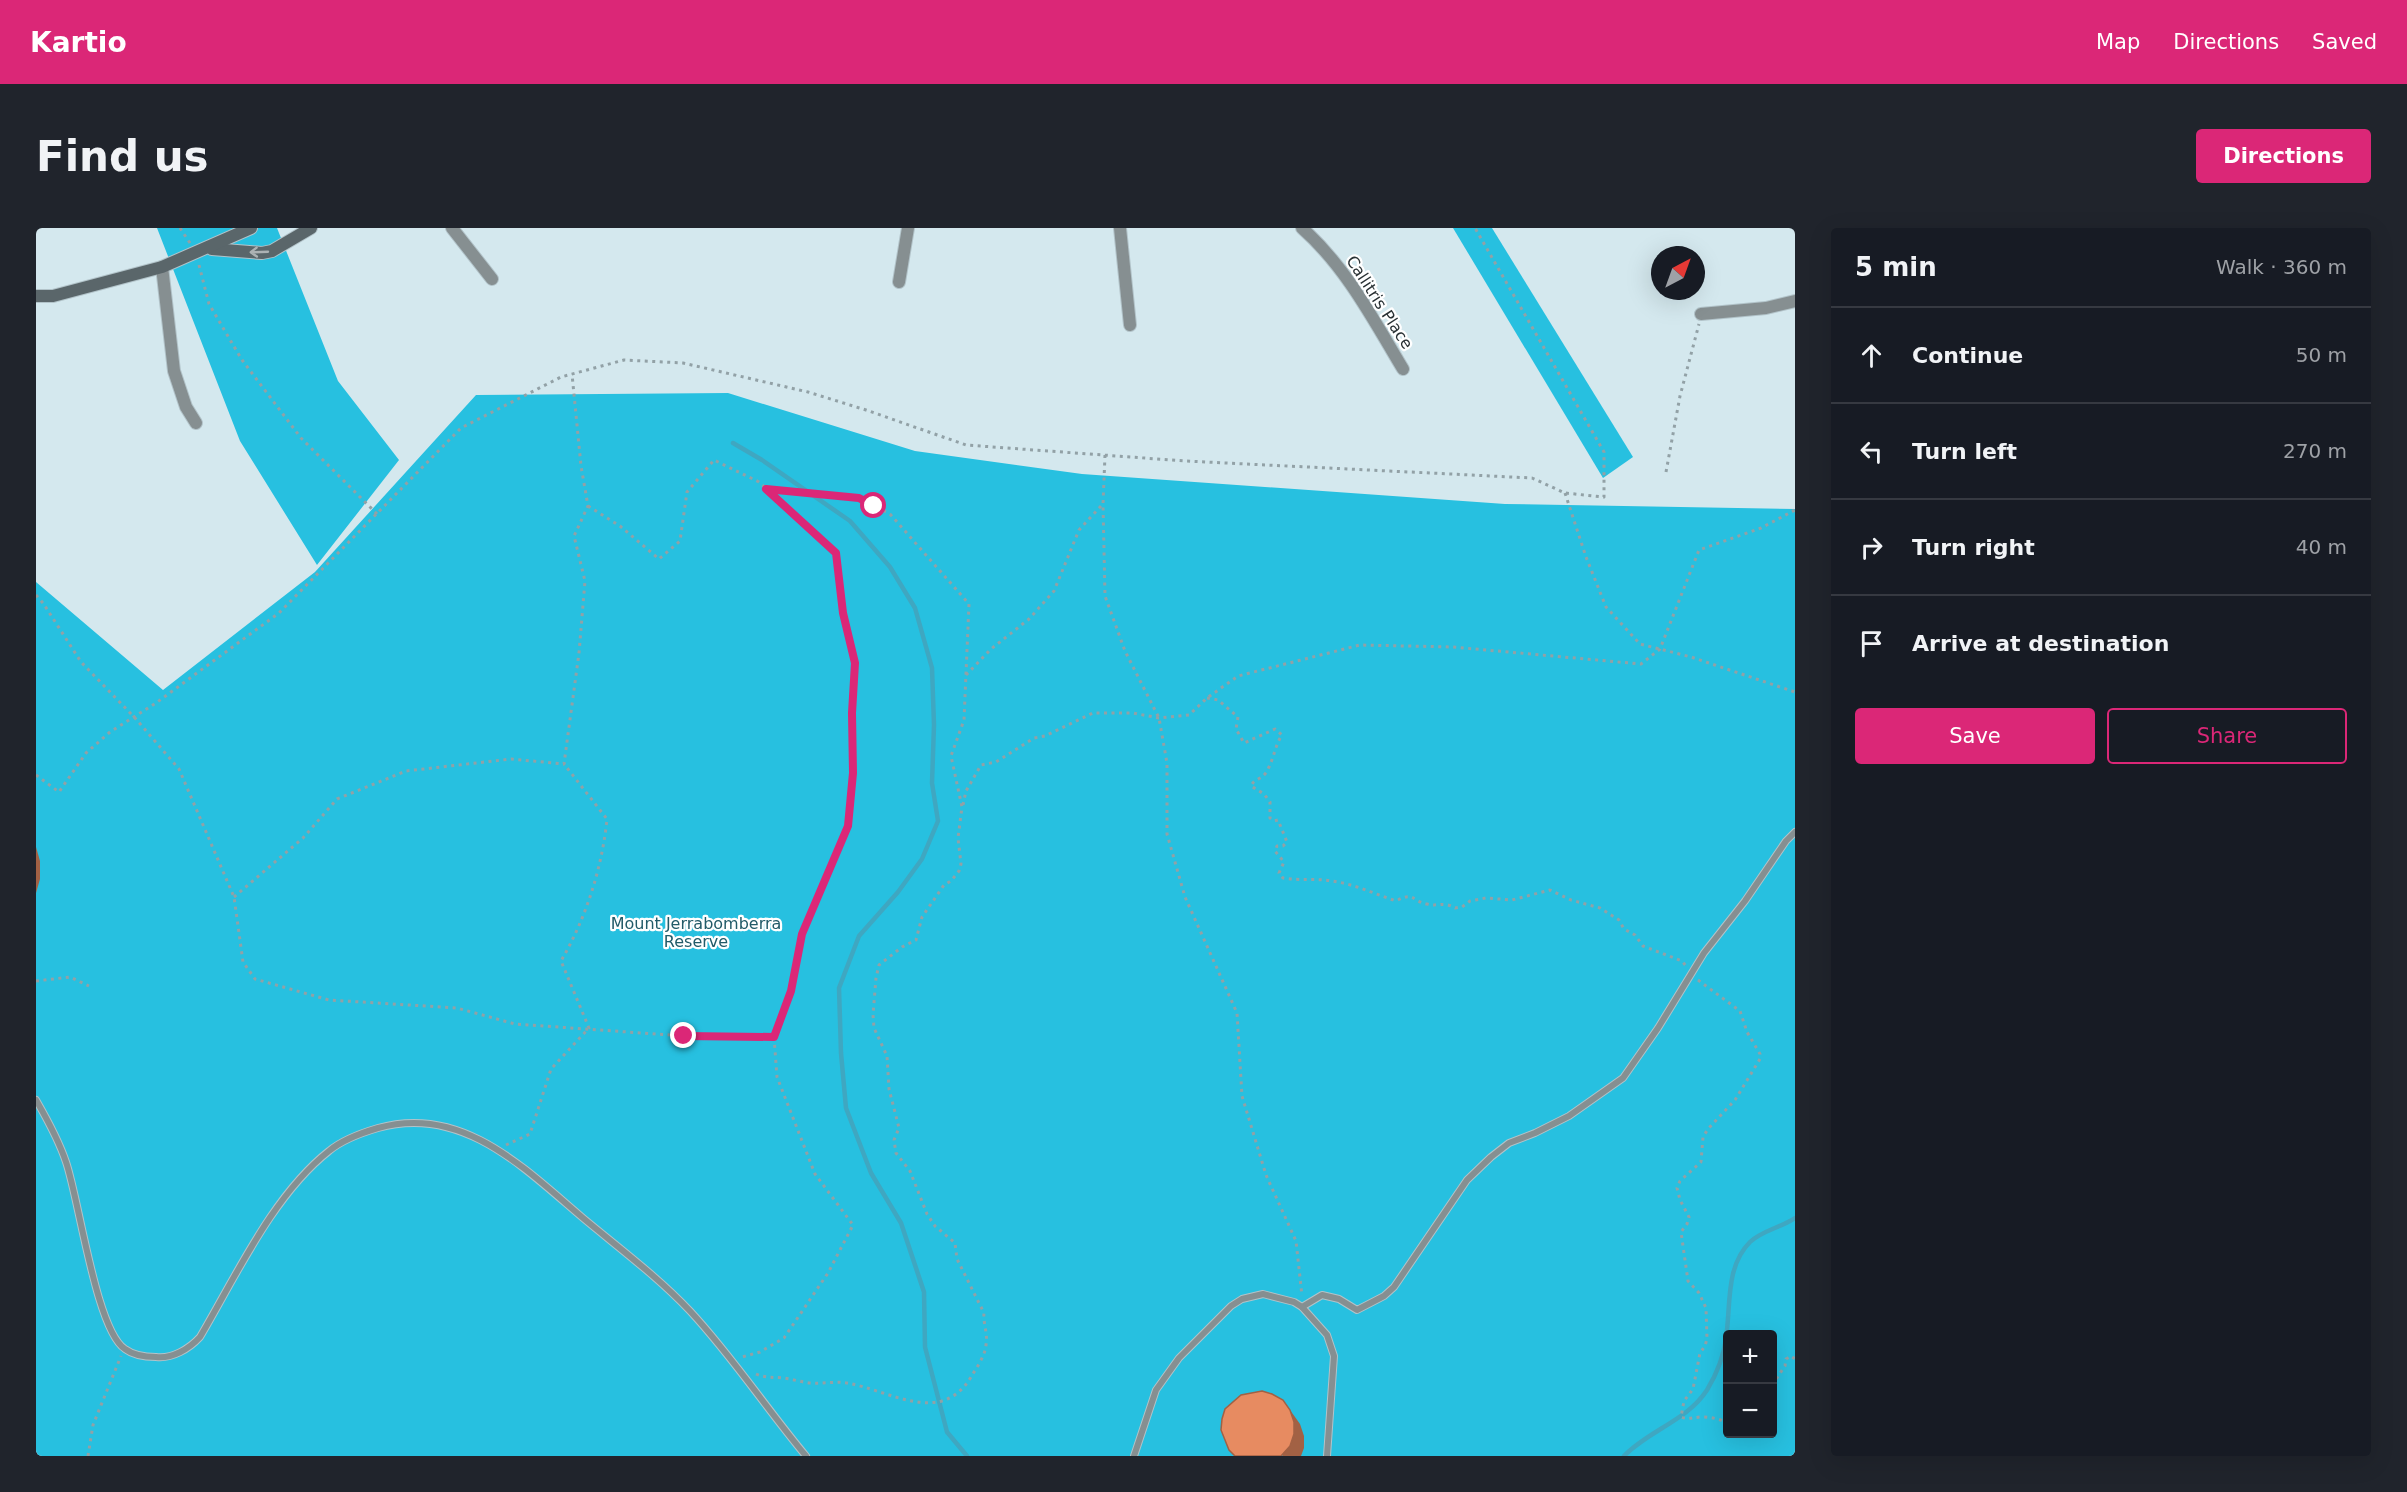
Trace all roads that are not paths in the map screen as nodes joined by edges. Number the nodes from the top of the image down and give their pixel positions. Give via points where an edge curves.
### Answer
1 (250, 228) edge
2 (311, 228) edge
3 (452, 228) edge
4 (908, 228) edge
5 (1120, 228) edge
6 (1302, 228) edge
7 (198, 252) junction
8 (162, 267) junction
9 (492, 279) dead end
10 (899, 282) dead end
11 (36, 296) edge
12 (1795, 302) edge
13 (1701, 314) road end
14 (1130, 325) dead end
15 (1403, 369) dead end
16 (196, 423) dead end
17 (1795, 832) edge
18 (36, 1100) edge
19 (1302, 1307) junction
20 (806, 1456) edge
21 (1134, 1456) edge
22 (1327, 1456) edge

1 - 7 street
2 -> 7 street via 262,254 211,249
3 - 9 street
4 - 10 street
5 - 14 street
6 - 15 street, Callitris Place via 1340,267
7 - 8 street
8 - 11 street via 52,296
8 - 16 street via 174,371
12 - 13 street
17 - 19 lane via 1704,953 1623,1078 1569,1116 1509,1143 1491,1157 1467,1180 1384,1296 1358,1310 1322,1295
18 - 20 lane via 67,1163 103,1312 113,1336 124,1349 164,1358 191,1346 276,1207 329,1150 364,1132 408,1121 426,1122 499,1148 660,1284 733,1359
19 - 21 lane via 1263,1294 1231,1306 1179,1358 1156,1390
19 - 22 lane via 1327,1335 1334,1356

